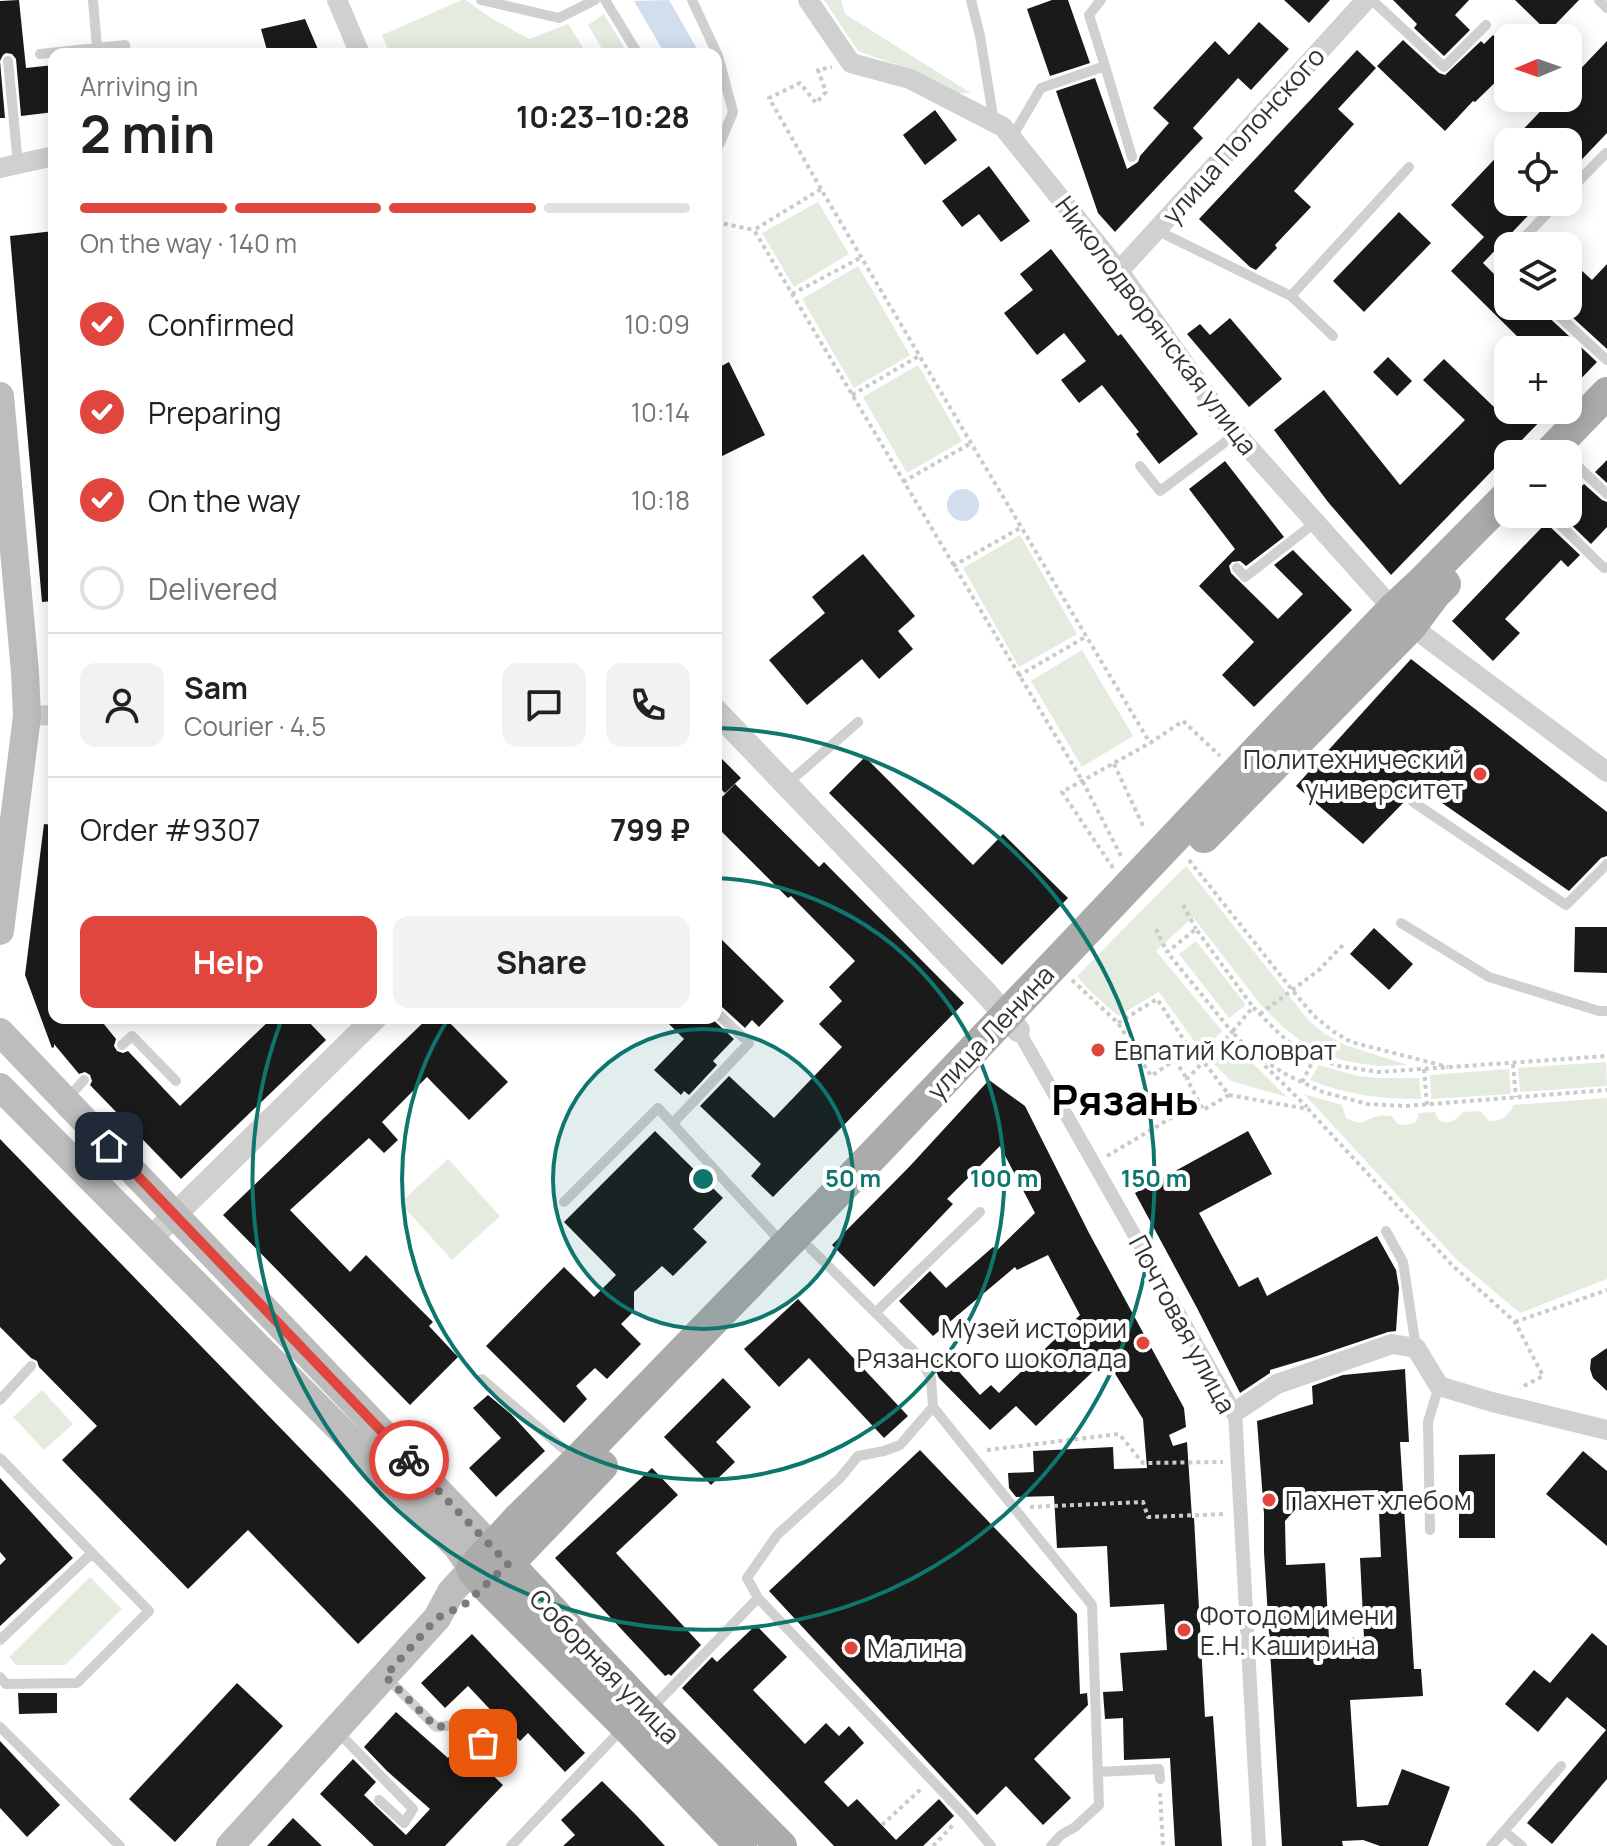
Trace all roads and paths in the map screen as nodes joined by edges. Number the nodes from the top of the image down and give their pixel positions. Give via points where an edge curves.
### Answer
1 (93, 0) edge
2 (337, 0) edge
3 (481, 0) edge
4 (595, 0) edge
5 (605, 0) edge
6 (692, 0) edge
7 (808, 0) edge
8 (971, 0) edge
9 (1101, 0) edge
10 (1369, 0) edge
11 (1599, 0) edge
12 (1607, 8) edge
13 (1486, 25) dead end
14 (97, 48) joint
15 (125, 48) edge
16 (357, 48) edge
17 (634, 48) edge
18 (714, 48) edge
19 (48, 53) edge
20 (40, 54) dead end
21 (8, 61) dead end
22 (851, 63) junction
23 (1105, 66) junction
24 (722, 71) edge
25 (1003, 129) junction
26 (722, 138) edge
27 (1606, 153) edge
28 (48, 157) edge
29 (1132, 157) dead end
30 (9, 166) edge
31 (1409, 167) dead end
32 (1582, 178) edge
33 (821, 189) junction
34 (1545, 216) edge
35 (722, 223) edge
36 (754, 230) junction
37 (1156, 230) junction
38 (1529, 232) edge
39 (862, 257) junction
40 (1119, 271) junction
41 (792, 294) junction
42 (1291, 296) junction
43 (1563, 320) edge
44 (1333, 336) dead end
45 (920, 356) junction
46 (1607, 360) edge
47 (1607, 393) edge
48 (852, 395) junction
49 (0, 396) edge
50 (1607, 421) edge
51 (1236, 434) junction
52 (1562, 440) edge
53 (971, 443) junction
54 (1582, 445) edge
55 (1140, 466) dead end
56 (1582, 472) edge
57 (903, 482) junction
58 (1607, 494) edge
59 (1494, 509) edge
60 (1316, 522) junction
61 (1022, 527) junction
62 (1500, 528) edge
63 (1563, 528) edge
64 (953, 566) junction
65 (1607, 567) edge
66 (1237, 568) dead end
67 (1402, 618) junction
68 (1087, 636) junction
69 (1018, 676) junction
70 (40, 716) edge
71 (722, 717) edge
72 (858, 722) dead end
73 (1150, 743) junction
74 (1114, 764) junction
75 (1236, 772) junction
76 (1607, 772) edge
77 (1083, 782) junction
78 (787, 785) junction
79 (1413, 802) dead end
80 (0, 804) edge
81 (1144, 828) dead end
82 (1121, 856) dead end
83 (1186, 856) junction
84 (1607, 864) edge
85 (1126, 887) junction
86 (1183, 905) dead end
87 (1401, 923) dead end
88 (1156, 929) dead end
89 (1196, 929) junction
90 (0, 931) edge
91 (1343, 945) dead end
92 (1167, 952) junction
93 (1067, 975) junction
94 (1293, 991) junction
95 (1253, 1007) junction
96 (1607, 1011) edge
97 (1260, 1014) junction
98 (722, 1018) edge
99 (1012, 1023) junction
100 (1118, 1023) junction
101 (369, 1024) edge
102 (0, 1032) edge
103 (1232, 1032) junction
104 (122, 1045) dead end
105 (1190, 1050) junction
106 (1252, 1053) junction
107 (1607, 1056) edge
108 (1315, 1057) junction
109 (1175, 1060) junction
110 (1204, 1062) junction
111 (1513, 1063) junction
112 (1448, 1067) junction
113 (1424, 1069) junction
114 (1187, 1079) junction
115 (84, 1080) dead end
116 (176, 1081) dead end
117 (1302, 1082) junction
118 (0, 1087) edge
119 (1607, 1090) edge
120 (1229, 1095) junction
121 (1516, 1097) junction
122 (65, 1101) junction
123 (1198, 1102) junction
124 (1427, 1105) junction
125 (1308, 1109) junction
126 (673, 1123) junction
127 (1094, 1164) junction
128 (564, 1202) dead end
129 (980, 1212) dead end
130 (175, 1213) junction
131 (1386, 1231) dead end
132 (151, 1238) junction
133 (797, 1247) junction
134 (1607, 1290) edge
135 (876, 1312) junction
136 (1515, 1322) junction
137 (1416, 1348) junction
138 (31, 1366) dead end
139 (482, 1379) dead end
140 (1439, 1386) junction
141 (0, 1400) edge
142 (1492, 1402) junction
143 (933, 1407) junction
144 (1235, 1412) junction
145 (1607, 1430) edge
146 (970, 1453) junction
147 (0, 1458) edge
148 (578, 1460) junction
149 (1237, 1462) junction
150 (1013, 1507) junction
151 (1241, 1514) junction
152 (1430, 1530) dead end
153 (92, 1553) junction
154 (490, 1567) junction
155 (758, 1598) junction
156 (0, 1640) edge
157 (385, 1676) junction
158 (0, 1677) edge
159 (637, 1718) junction
160 (0, 1727) edge
161 (336, 1730) junction
162 (483, 1743) dead end
163 (1561, 1766) dead end
164 (1098, 1772) junction
165 (1160, 1779) joint
166 (931, 1780) junction
167 (379, 1800) dead end
168 (964, 1814) junction
169 (882, 1825) dead end
170 (1504, 1831) junction
171 (120, 1846) edge
172 (230, 1846) edge
173 (511, 1846) edge
174 (741, 1846) edge
175 (781, 1846) edge
176 (933, 1846) edge
177 (991, 1846) edge
178 (1051, 1846) edge
179 (1163, 1846) edge
180 (1259, 1846) edge
181 (1491, 1846) edge
182 (1522, 1846) edge

1 - 14 lane
2 - 16 street
3 - 4 lane via 559,18
5 - 17 lane
6 - 18 lane
7 - 22 street
8 - 25 lane
9 - 23 lane via 1089,15
10 - 13 lane via 1444,67
10 - 37 street, улица Полонского
11 - 12 lane
14 - 15 lane
19 - 20 lane
21 - 30 lane
22 - 25 street via 910,79
22 - 33 path via 818,70 826,92 816,103 800,83 769,98
23 - 25 lane via 1041,88
23 - 29 lane
24 - 26 lane via 733,112
25 - 40 street, Николодворянская улица
27 - 32 lane
28 - 30 street
31 - 42 lane
33 - 36 path
33 - 39 path
34 - 38 lane
35 - 36 path
36 - 41 path
37 - 40 street, улица Полонского
37 - 42 lane
39 - 41 path
39 - 45 path
40 - 51 street, Николодворянская улица
41 - 48 path
42 - 44 lane
43 - 46 lane
45 - 48 path
45 - 53 path
47 - 52 main road
48 - 57 path
49 - 70 main road via 25,672
50 - 54 main road
51 - 55 lane via 1160,491
51 - 60 street, Николодворянская улица
53 - 57 path
53 - 61 path
56 - 58 lane
57 - 64 path
59 - 67 main road, улица Ленина via 1421,583
60 - 66 lane via 1245,577
60 - 67 street, Николодворянская улица
61 - 64 path
61 - 68 path
62 - 67 main road, улица Ленина via 1435,594
63 - 65 lane
64 - 69 path
67 - 75 main road, улица Ленина
67 - 76 street, Николодворянская улица
67 - 83 main road, улица Ленина
68 - 69 path
68 - 73 path
69 - 77 path
70 - 80 main road
70 - 90 main road
71 - 78 street, Почтовая улица
72 - 78 lane
73 - 74 path
73 - 75 path via 1183,721
74 - 77 path
74 - 81 path
75 - 85 main road, улица Ленина
77 - 82 path
77 - 85 path via 1062,792
78 - 99 street, Почтовая улица
79 - 84 lane via 1566,905
83 - 93 main road, улица Ленина
83 - 94 path
85 - 99 main road, улица Ленина
86 - 89 path
87 - 96 lane via 1489,977
88 - 92 path
89 - 92 path
89 - 95 path
91 - 94 path
92 - 103 path
93 - 99 main road, улица Ленина
93 - 100 path
94 - 97 path
94 - 112 path via 1314,1016 1351,1042
95 - 97 path
95 - 103 path
97 - 108 path
98 - 126 lane via 749,1043
99 - 127 street, Почтовая улица
99 - 133 main road, улица Ленина
100 - 105 path via 1157,999
100 - 109 path via 1151,1076
101 - 130 street
102 - 122 main road, Соборная улица
103 - 106 path
103 - 110 path
104 - 116 lane via 132,1036
105 - 109 path
105 - 110 path
106 - 117 path
106 - 125 path
107 - 111 path
108 - 113 path via 1379,1072
108 - 117 path
109 - 114 path
110 - 114 path
110 - 120 path
111 - 112 path
111 - 121 path
112 - 113 path
113 - 124 path
114 - 123 path
115 - 122 lane
117 - 124 path via 1367,1104
118 - 132 main road, Соборная улица
119 - 121 path
120 - 123 path via 1203,1110
120 - 125 path
121 - 124 path
122 - 130 main road, Соборная улица
123 - 127 path
125 - 136 path via 1452,1265
126 - 128 lane via 658,1108
126 - 133 lane
127 - 144 street, Почтовая улица
129 - 135 lane
130 - 132 street
130 - 154 main road, Соборная улица
131 - 137 lane via 1403,1262
132 - 154 main road, Соборная улица via 458,1548
133 - 135 lane
133 - 148 main road, улица Ленина
133 - 154 main road, улица Ленина
134 - 136 path
135 - 143 lane via 916,1353 931,1378
136 - 142 path via 1543,1376
137 - 140 street
137 - 144 street via 1392,1344 1277,1384
138 - 141 lane
139 - 148 lane
140 - 142 street
140 - 152 lane via 1428,1422
142 - 145 street
143 - 146 lane
143 - 155 lane via 900,1445 858,1456 777,1535 747,1578
144 - 149 street, Почтовая улица
146 - 149 path via 1119,1434 1143,1463
146 - 150 lane
147 - 153 lane
148 - 154 main road, улица Ленина via 518,1519
149 - 151 street, Почтовая улица
150 - 151 path via 1143,1502 1148,1517
150 - 164 lane via 1092,1605
151 - 180 street, Почтовая улица
153 - 156 lane
153 - 158 lane via 149,1611 77,1683 6,1684
154 - 157 main road via 464,1605 437,1618
154 - 159 main road, Соборная улица
155 - 159 lane
155 - 166 lane
157 - 161 main road
157 - 162 lane via 436,1727 463,1724
159 - 173 lane
159 - 174 main road, Соборная улица
159 - 175 main road, Соборная улица
160 - 171 lane
161 - 167 lane via 413,1809 404,1823
161 - 172 main road
163 - 170 lane
164 - 165 lane via 1159,1769
164 - 178 lane via 1099,1805
165 - 179 path
166 - 168 lane
166 - 169 path
168 - 176 path
168 - 177 lane
170 - 181 lane
170 - 182 lane

